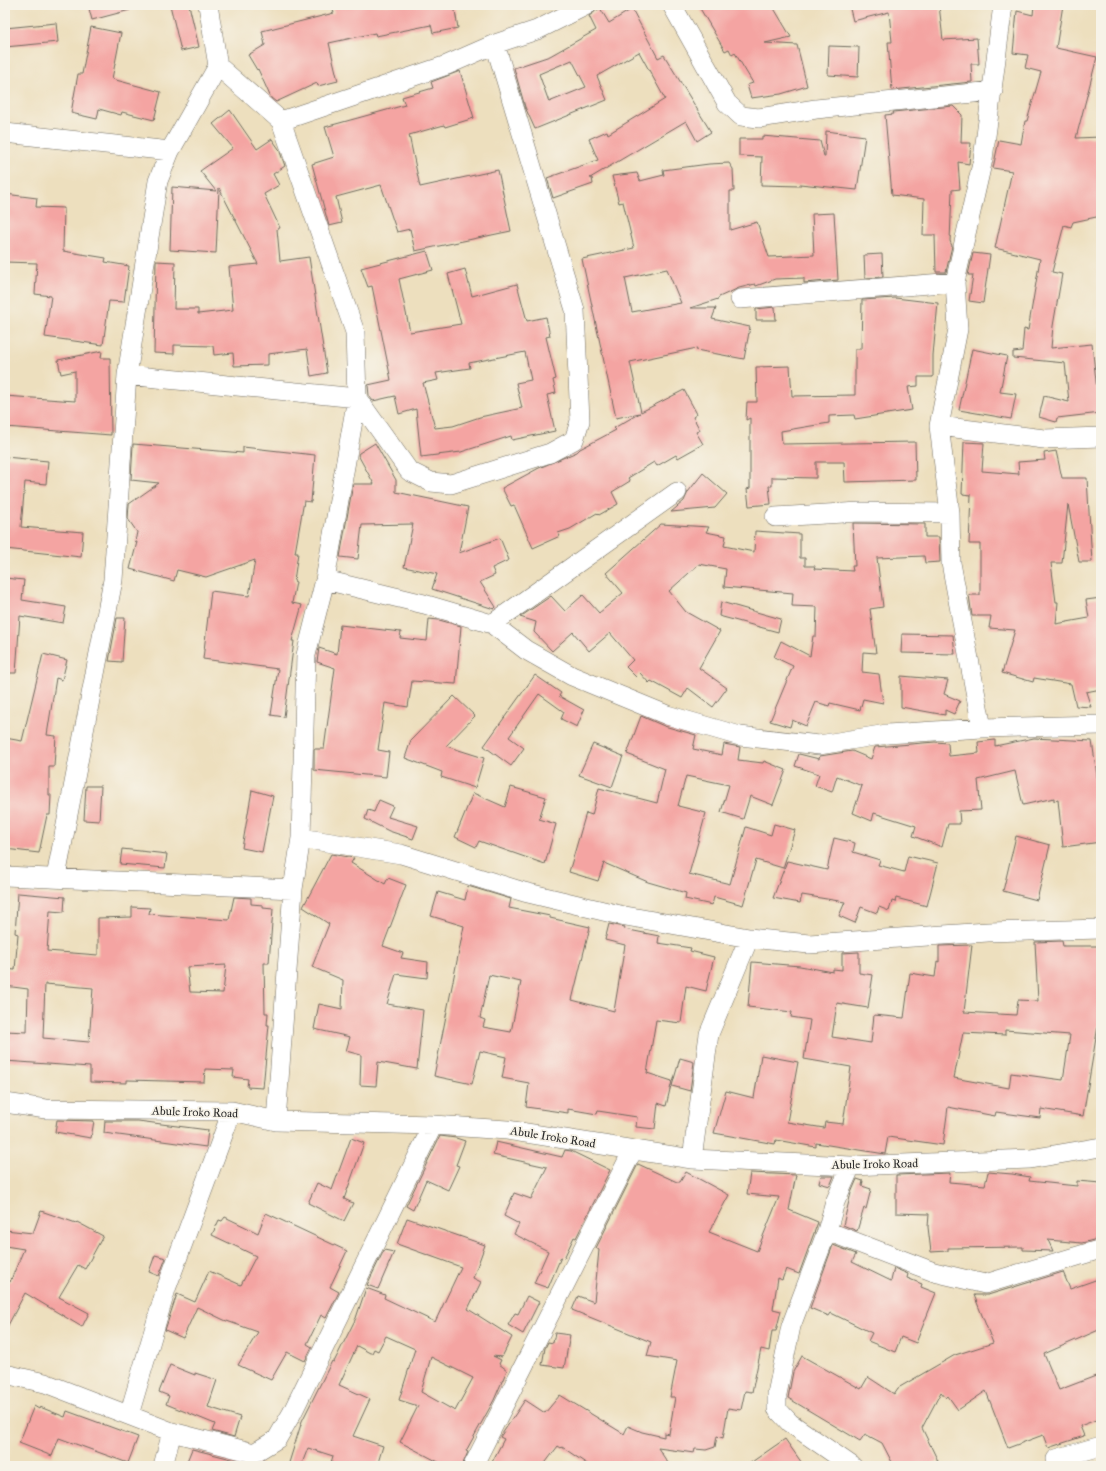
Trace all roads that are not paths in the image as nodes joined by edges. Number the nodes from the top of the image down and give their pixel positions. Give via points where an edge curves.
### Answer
1 (208, 5) edge
2 (587, 5) edge
3 (672, 5) edge
4 (1003, 5) edge
5 (495, 44) junction
6 (218, 66) junction
7 (993, 90) junction
8 (281, 121) junction
9 (5, 133) edge
10 (170, 151) junction
11 (955, 282) junction
12 (740, 299) dead end
13 (127, 375) junction
14 (357, 398) junction
15 (939, 426) junction
16 (1101, 437) edge
17 (677, 492) dead end
18 (950, 513) junction
19 (774, 517) dead end
20 (325, 580) junction
21 (492, 624) junction
22 (1101, 725) edge
23 (982, 728) junction
24 (301, 838) junction
25 (5, 876) edge
26 (56, 877) junction
27 (293, 889) junction
28 (1101, 929) edge
29 (749, 938) junction
30 (5, 1103) edge
31 (232, 1111) junction
32 (276, 1121) junction
33 (433, 1125) junction
34 (1101, 1147) edge
35 (633, 1150) junction
36 (692, 1159) junction
37 (851, 1166) junction
38 (827, 1231) junction
39 (1101, 1250) edge
40 (5, 1374) edge
41 (129, 1415) junction
42 (172, 1432) junction
43 (1101, 1446) edge
44 (1056, 1460) dead end
45 (163, 1466) edge
46 (473, 1466) edge
47 (852, 1466) edge

1 - 6 street
2 - 5 street via 538,30
3 - 7 street via 727,103 741,116 759,118 816,109
4 - 7 street
5 - 8 street via 447,65
5 - 14 street via 575,310 580,422 574,440 550,453 452,484 430,482 409,471
6 - 8 street
6 - 10 street
7 - 11 street via 983,159
8 - 14 street via 355,332
9 - 10 street
10 - 13 street via 158,181
11 - 12 street
11 - 15 street via 958,329
13 - 14 street
13 - 26 street via 113,580
14 - 20 street
15 - 16 street via 1044,439
15 - 18 street
17 - 21 street
18 - 19 street via 860,512
18 - 23 street via 952,563
20 - 21 street via 424,604
20 - 24 street via 306,655
21 - 23 street via 526,650 572,676 667,715 740,736 819,745 887,734
22 - 23 street
24 - 27 street
24 - 29 street via 401,854 546,898 620,915
25 - 26 street
26 - 27 street
27 - 32 street
28 - 29 street via 988,932 808,944
29 - 36 street via 708,1034
30 - 31 street, Abule Iroko Road via 46,1109
31 - 32 street, Abule Iroko Road
31 - 41 street via 166,1289
32 - 33 street, Abule Iroko Road
33 - 35 street, Abule Iroko Road via 507,1130
33 - 42 street via 296,1406 277,1439 254,1453
34 - 37 street, Abule Iroko Road via 1030,1159
35 - 36 street, Abule Iroko Road
35 - 46 street
36 - 37 street, Abule Iroko Road
37 - 38 street via 835,1202
38 - 39 street via 934,1272 985,1284
38 - 47 street via 791,1326 776,1394 777,1409 790,1423
40 - 41 street via 45,1383
41 - 42 street
42 - 45 street
43 - 44 street

